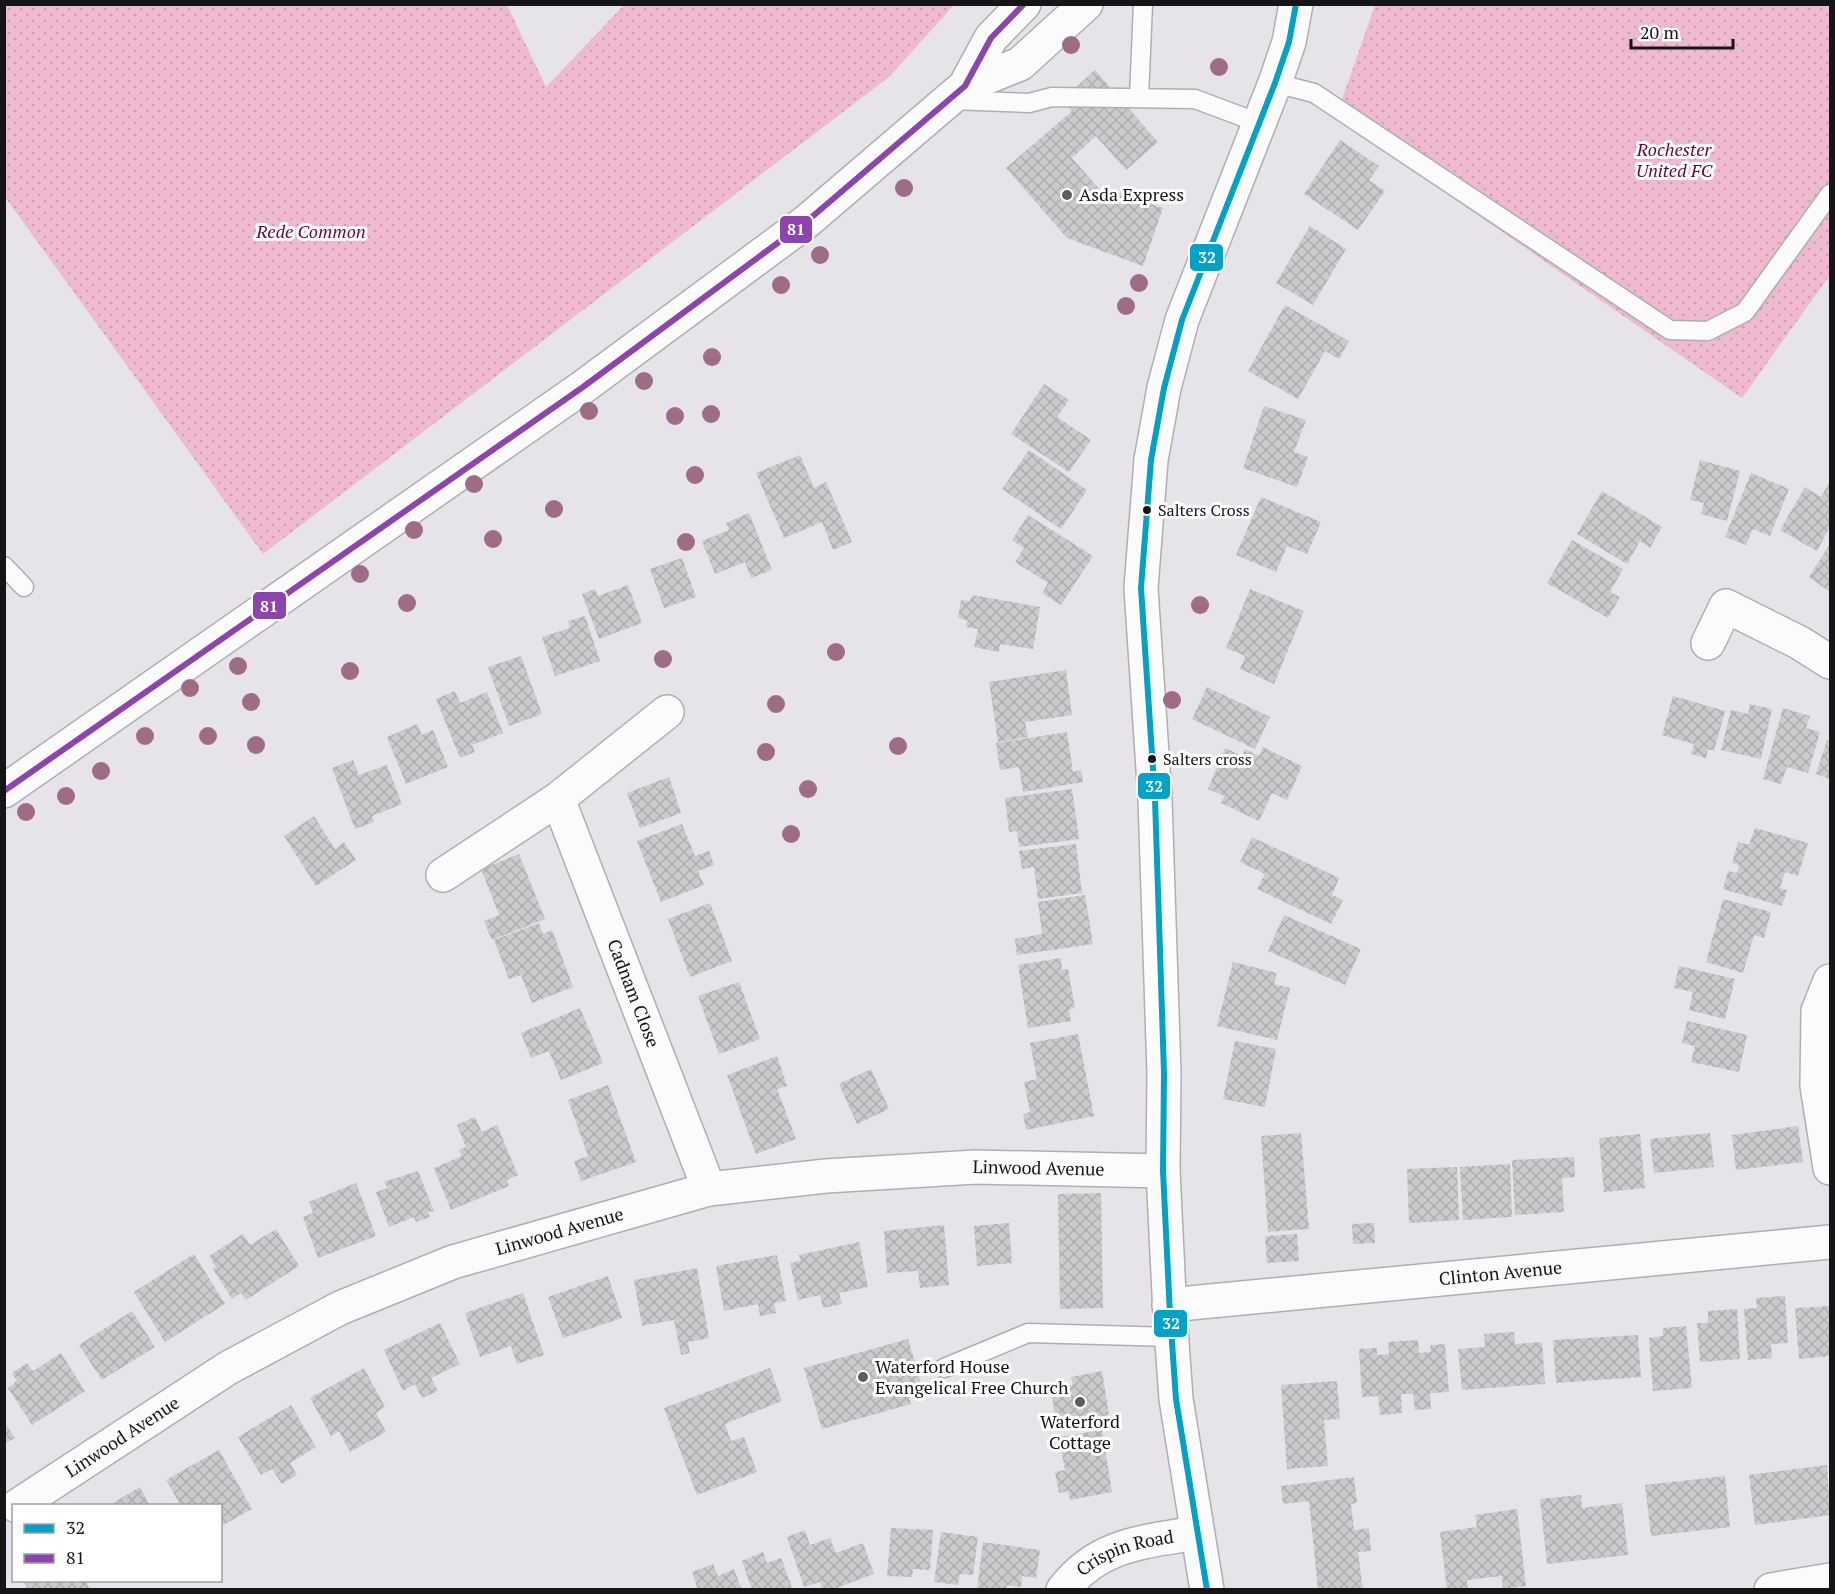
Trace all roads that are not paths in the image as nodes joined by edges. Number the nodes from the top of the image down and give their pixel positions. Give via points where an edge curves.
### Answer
1 (1024, 4) edge
2 (1086, 4) edge
3 (1143, 4) edge
4 (1281, 4) edge
5 (1296, 4) edge
6 (1288, 42) junction
7 (1275, 82) junction
8 (957, 93) junction
9 (1139, 98) junction
10 (1259, 123) junction
11 (1830, 194) edge
12 (4, 566) edge
13 (24, 587) dead end
14 (1708, 643) dead end
15 (1830, 662) edge
16 (667, 712) dead end
17 (4, 791) edge
18 (558, 799) junction
19 (443, 874) dead end
20 (1830, 981) edge
21 (1830, 1168) edge
22 (1163, 1171) junction
23 (709, 1189) junction
24 (1830, 1242) edge
25 (1169, 1305) junction
26 (1172, 1337) junction
27 (944, 1368) dead end
28 (20, 1504) edge
29 (1196, 1533) junction
30 (1830, 1580) edge
31 (1063, 1590) edge
32 (1207, 1590) edge
33 (1771, 1590) edge

1 - 8 street via 991,38
2 - 8 street via 1020,64
3 - 9 lane
4 - 6 street
5 - 6 street
6 - 7 street
7 - 10 street
7 - 11 lane via 1314,93 1670,330 1708,331 1745,312
8 - 9 lane via 1029,103 1052,97
8 - 17 street via 806,222 592,380
9 - 10 lane via 1195,99
10 - 22 street via 1182,320 1151,460 1141,588 1155,799 1164,1073
12 - 13 lane
14 - 15 street via 1726,606
16 - 18 street
18 - 19 street
18 - 23 street, Cadnam Close
20 - 21 street via 1818,1011 1817,1086
22 - 23 street, Linwood Avenue via 976,1167 826,1176
22 - 25 street
23 - 28 street, Linwood Avenue via 453,1262 340,1308 228,1368
24 - 25 street, Clinton Avenue
25 - 26 street
26 - 27 lane via 1028,1333
26 - 29 street via 1176,1399
29 - 31 street, Crispin Road via 1098,1556 1082,1567
29 - 32 street
30 - 33 street

